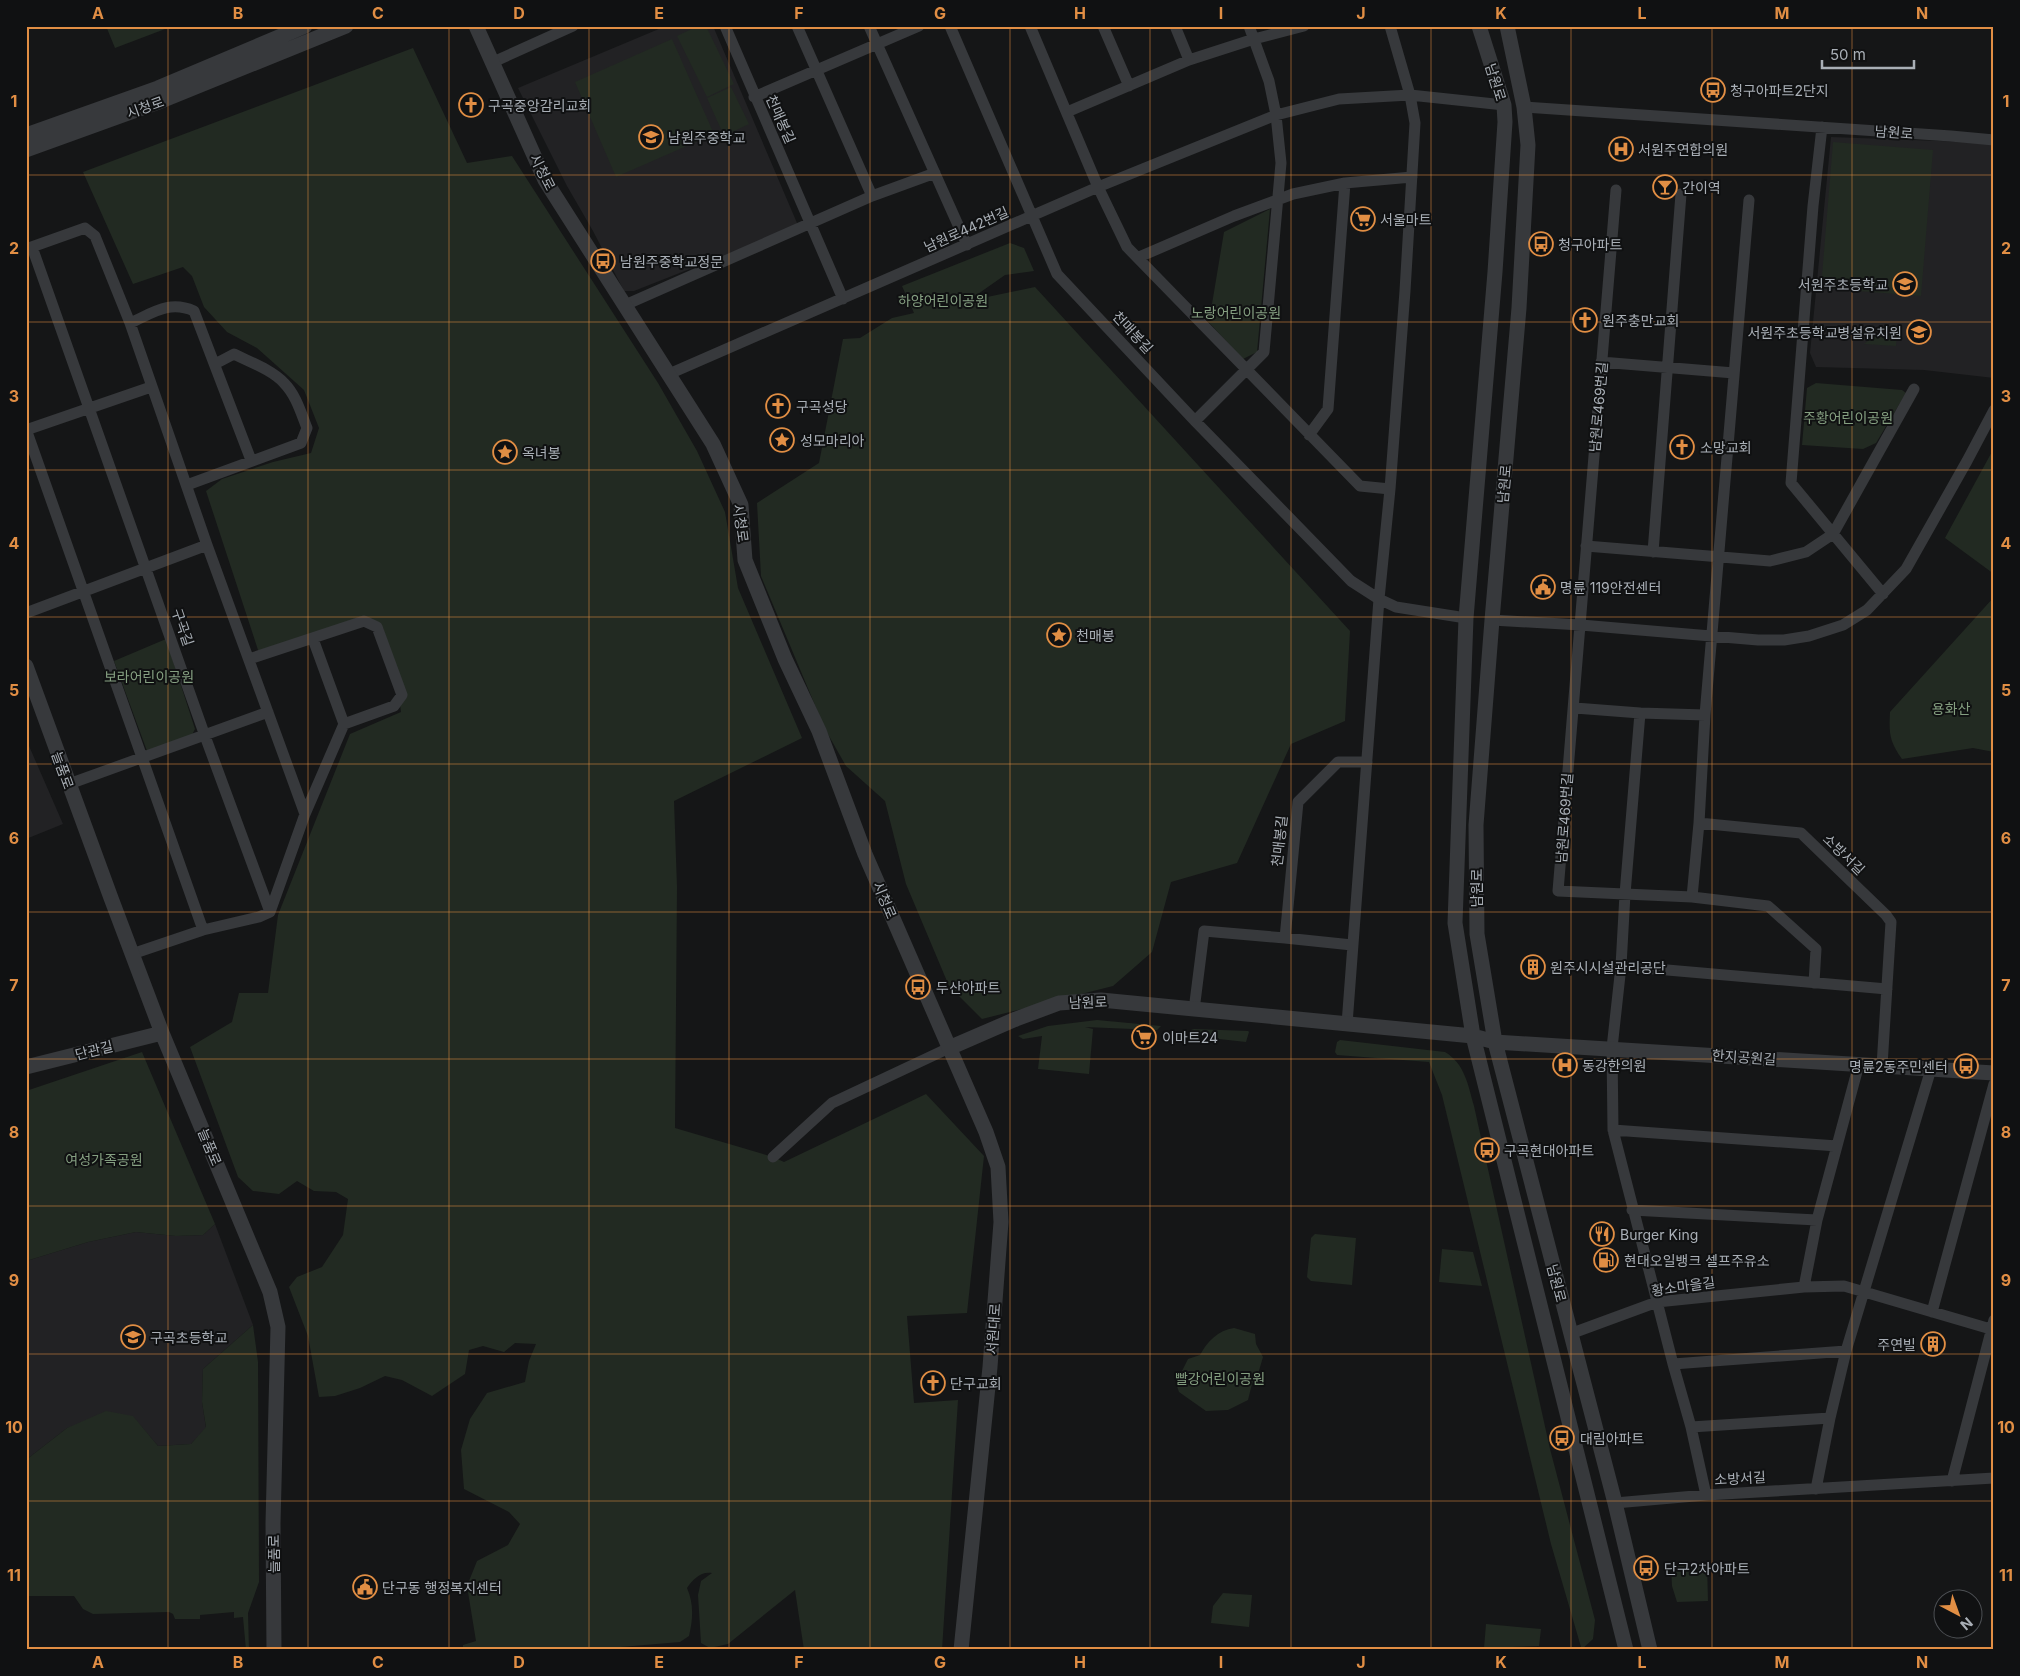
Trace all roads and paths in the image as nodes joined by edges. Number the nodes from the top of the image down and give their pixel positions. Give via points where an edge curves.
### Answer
1 (305, 26) edge
2 (346, 26) edge
3 (476, 26) edge
4 (573, 26) edge
5 (725, 26) edge
6 (797, 26) edge
7 (869, 26) edge
8 (920, 26) edge
9 (950, 26) edge
10 (1030, 26) edge
11 (1103, 26) edge
12 (1175, 26) edge
13 (1249, 26) edge
14 (1304, 26) edge
15 (1390, 26) edge
16 (1479, 26) edge
17 (1507, 26) edge
18 (1254, 39) junction
19 (877, 45) junction
20 (1189, 60) junction
21 (491, 63) junction
22 (816, 72) junction
23 (1129, 86) junction
24 (1410, 96) junction
25 (754, 97) junction
26 (1504, 106) junction
27 (1524, 107) junction
28 (1067, 112) junction
29 (1276, 115) junction
30 (1822, 127) junction
31 (26, 135) edge
32 (1994, 140) edge
33 (26, 150) edge
34 (935, 172) junction
35 (1412, 177) junction
36 (1345, 183) junction
37 (1098, 187) junction
38 (1616, 190) dead end
39 (1681, 194) dead end
40 (872, 196) junction
41 (1279, 199) junction
42 (1749, 200) dead end
43 (1032, 216) junction
44 (812, 223) junction
45 (967, 245) junction
46 (29, 248) edge
47 (1138, 258) junction
48 (844, 299) junction
49 (625, 304) junction
50 (130, 323) junction
51 (1601, 362) junction
52 (215, 364) junction
53 (1668, 368) junction
54 (1247, 370) junction
55 (1734, 373) junction
56 (670, 374) junction
57 (151, 387) junction
58 (1914, 389) dead end
59 (88, 408) junction
60 (1994, 410) edge
61 (1195, 421) junction
62 (26, 430) edge
63 (1309, 435) junction
64 (251, 460) junction
65 (186, 485) junction
66 (1390, 490) junction
67 (1833, 534) junction
68 (207, 545) junction
69 (1586, 546) junction
70 (1654, 552) junction
71 (1719, 557) junction
72 (146, 567) junction
73 (82, 591) junction
74 (1883, 594) junction
75 (1379, 599) junction
76 (26, 612) edge
77 (1466, 618) junction
78 (1492, 620) junction
79 (1581, 625) junction
80 (1712, 637) junction
81 (313, 639) junction
82 (249, 659) junction
83 (26, 666) edge
84 (1575, 708) junction
85 (268, 712) junction
86 (1640, 713) junction
87 (1705, 715) junction
88 (344, 724) junction
89 (204, 736) junction
90 (142, 758) junction
91 (1367, 762) junction
92 (68, 784) junction
93 (305, 814) junction
94 (1699, 823) junction
95 (1625, 894) junction
96 (1692, 897) junction
97 (270, 912) junction
98 (204, 930) junction
99 (1285, 938) junction
100 (1352, 945) junction
101 (132, 954) junction
102 (1621, 966) junction
103 (1814, 982) junction
104 (1887, 989) junction
105 (1194, 1010) junction
106 (1347, 1024) junction
107 (162, 1033) junction
108 (1472, 1036) junction
109 (1495, 1042) junction
110 (948, 1048) junction
111 (1612, 1048) junction
112 (1859, 1064) junction
113 (1882, 1066) junction
114 (26, 1067) edge
115 (1931, 1068) junction
116 (1994, 1073) edge
117 (1994, 1084) edge
118 (1613, 1130) junction
119 (1838, 1146) junction
120 (773, 1157) dead end
121 (1632, 1210) junction
122 (1817, 1220) junction
123 (1804, 1287) junction
124 (1865, 1291) junction
125 (1657, 1302) junction
126 (1932, 1312) junction
127 (1993, 1326) edge
128 (1570, 1334) junction
129 (1846, 1351) junction
130 (1673, 1364) junction
131 (1830, 1418) junction
132 (1691, 1427) junction
133 (1994, 1478) edge
134 (1952, 1481) junction
135 (1816, 1489) junction
136 (1706, 1495) junction
137 (1615, 1503) junction
138 (274, 1650) edge
139 (961, 1650) edge
140 (1626, 1650) edge
141 (1650, 1650) edge

1 - 31 street, 시청로 via 158,88
2 - 33 street, 시청로 via 156,103
3 - 21 street, 시청로
4 - 21 street
5 - 25 street, 천매봉길
6 - 22 street
7 - 19 street
8 - 19 street
9 - 43 street, 천매봉길
10 - 28 street
11 - 23 street
12 - 20 street
13 - 18 street
14 - 18 street
15 - 24 street
16 - 26 street, 남원로
17 - 27 street, 남원로
18 - 20 street
18 - 29 street via 1269,81
19 - 22 street
19 - 34 street
20 - 23 street
21 - 49 street, 시청로 via 545,180
22 - 25 street
22 - 40 street
23 - 28 street
24 - 26 street, 남원로442번길
24 - 29 street, 남원로442번길 via 1339,99
24 - 35 street via 1415,124
25 - 44 street, 천매봉길
26 - 27 street
26 - 77 street, 남원로 via 1495,272
27 - 30 street, 남원로
27 - 78 street, 남원로 via 1528,145 1519,308
28 - 37 street
29 - 37 street, 남원로442번길
29 - 41 street via 1281,162
30 - 32 street, 남원로
30 - 67 street via 1791,483
34 - 40 street
34 - 45 street
35 - 36 street
35 - 66 street
36 - 41 street
36 - 63 street via 1328,410
37 - 43 street, 남원로442번길
37 - 47 street via 1127,247
38 - 51 street, 남원로469번길
39 - 53 street
40 - 44 street
41 - 47 street
41 - 54 street via 1264,352
42 - 55 street
43 - 45 street, 남원로442번길
43 - 61 street, 천매봉길 via 1057,274
44 - 48 street, 천매봉길
44 - 49 street
45 - 48 street, 남원로442번길
46 - 50 street, 구곡길 via 85,228 95,236
46 - 59 street, 구곡길
47 - 54 street
48 - 56 street, 남원로442번길
49 - 56 street, 시청로
50 - 52 street via 172,305 194,311
50 - 57 street, 구곡길
51 - 53 street
51 - 69 street, 남원로469번길
52 - 64 street
52 - 64 street via 234,354 284,382 295,397 307,428 301,443
53 - 55 street
53 - 70 street
54 - 61 street
54 - 63 street
55 - 71 street
56 - 110 street, 시청로 via 713,444 741,505 746,560
57 - 59 street
57 - 65 street, 구곡길
58 - 67 street
59 - 62 street
59 - 72 street, 구곡길
60 - 74 street via 1906,569
61 - 75 street, 천매봉길 via 1352,581
62 - 73 street
63 - 66 street via 1360,486
64 - 65 street
65 - 68 street, 구곡길
66 - 75 street
67 - 71 street via 1806,552 1770,562
67 - 74 street
68 - 72 street
68 - 82 street, 구곡길
69 - 70 street
69 - 79 street, 남원로469번길
70 - 71 street
71 - 80 street
72 - 73 street
72 - 89 street, 구곡길
73 - 76 street
73 - 90 street
74 - 80 street via 1868,610 1843,625 1809,636 1784,640
75 - 77 street, 천매봉길 via 1396,607
75 - 91 street
77 - 78 street
77 - 108 street, 남원로 via 1455,923
78 - 79 street
78 - 109 street, 남원로 via 1476,834 1477,934
79 - 80 street
79 - 84 street, 남원로469번길
80 - 87 street
81 - 82 street
81 - 88 street
81 - 88 street via 364,621 377,627 384,644 402,695 394,706
82 - 85 street, 구곡길
83 - 92 street, 늘품로
84 - 86 street
84 - 95 street, 남원로469번길 via 1558,891
85 - 89 street
85 - 93 street, 구곡길
86 - 87 street
86 - 95 street, 소방서길
87 - 94 street
88 - 93 street
89 - 90 street
89 - 97 street, 구곡길
90 - 92 street
90 - 98 street
91 - 99 street, 천매봉길 via 1338,762 1298,802
91 - 100 street
92 - 101 street, 늘품로
93 - 97 street
94 - 96 street
94 - 104 street, 소방서길 via 1801,833 1891,922
95 - 96 street
95 - 102 street, 소방서길
96 - 103 street via 1768,906 1816,949
97 - 98 street
98 - 101 street
99 - 100 street
99 - 105 street via 1204,931
100 - 106 street
101 - 107 street, 늘품로
102 - 103 street
102 - 111 street, 소방서길
103 - 104 street
104 - 113 street, 소방서길
105 - 106 street, 남원로
105 - 110 street, 남원로 via 1101,1000 1059,1003
106 - 108 street, 남원로
107 - 114 street, 단관길
107 - 138 street, 늘품로 via 259,1263 278,1327 273,1523
108 - 109 street, 한지공원길
108 - 140 street, 남원로
109 - 111 street, 한지공원길
109 - 128 street, 남원로
110 - 120 street, 남원로 via 832,1103
110 - 139 street, 서원대로 via 986,1132 998,1168 1001,1222
111 - 112 street, 한지공원길
111 - 118 street, 소방서길
112 - 113 street, 한지공원길
112 - 119 street
113 - 115 street, 한지공원길
115 - 116 street, 한지공원길
115 - 124 street
117 - 126 street
118 - 119 street
118 - 121 street, 소방서길
119 - 122 street
121 - 122 street
121 - 125 street, 소방서길
122 - 123 street
123 - 124 street, 황소마을길 via 1844,1286
123 - 125 street, 황소마을길
124 - 126 street, 황소마을길
124 - 129 street
125 - 128 street, 황소마을길
125 - 130 street, 소방서길
126 - 127 street, 황소마을길
127 - 134 street, 황소마을길
128 - 137 street, 남원로
129 - 130 street
129 - 131 street
130 - 132 street, 소방서길
131 - 132 street
131 - 135 street
132 - 136 street, 소방서길
133 - 134 street, 소방서길
134 - 135 street, 소방서길
135 - 136 street, 소방서길
136 - 137 street
137 - 141 street, 남원로

